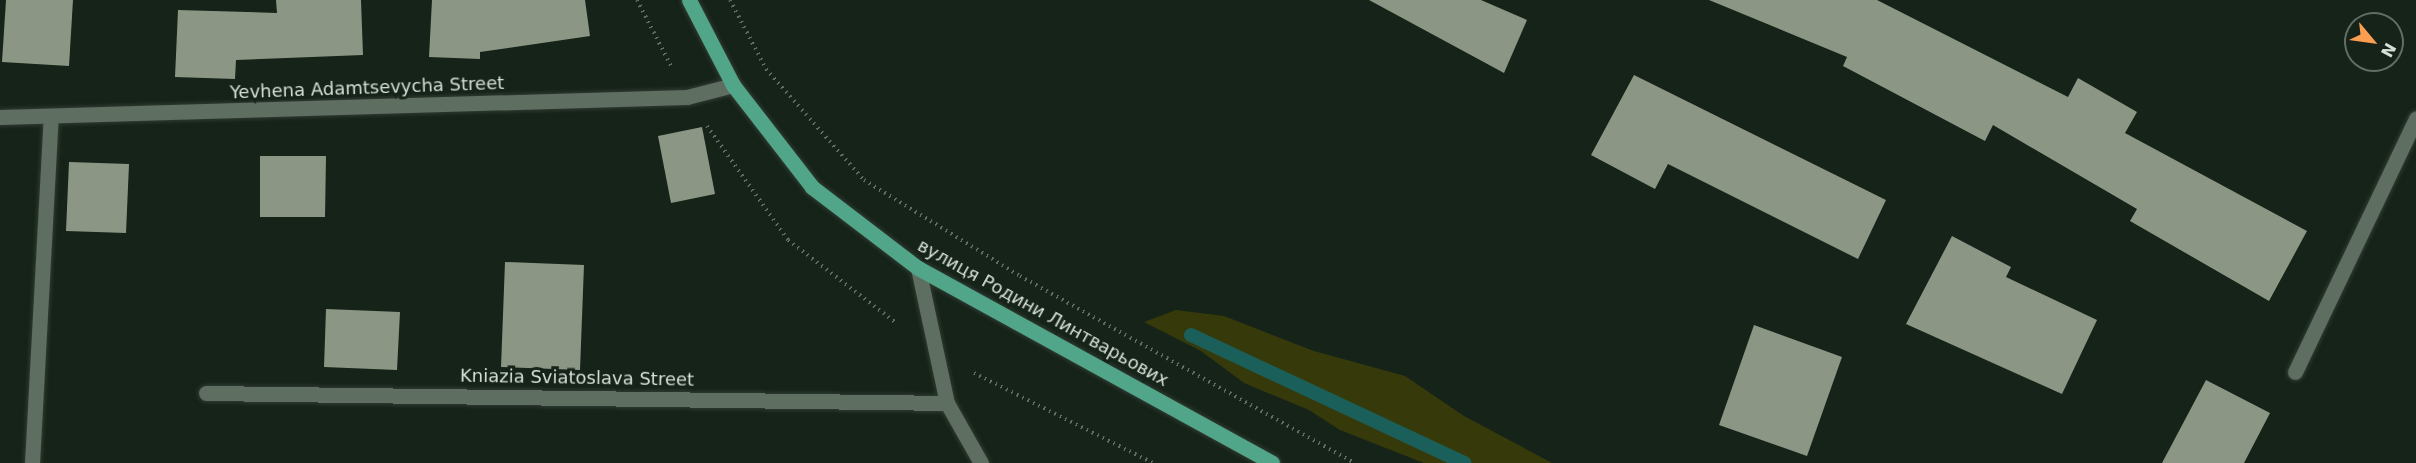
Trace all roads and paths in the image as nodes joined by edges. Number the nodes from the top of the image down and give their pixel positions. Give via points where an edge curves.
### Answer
1 (637, 0) edge
2 (689, 0) edge
3 (730, 0) edge
4 (733, 85) junction
5 (687, 98) junction
6 (0, 117) edge
7 (51, 117) junction
8 (2416, 117) edge
9 (918, 268) junction
10 (2295, 372) dead end
11 (206, 393) dead end
12 (947, 403) junction
13 (32, 463) edge
14 (981, 463) edge
15 (1272, 463) edge
16 (1355, 463) edge

1 - 5 path
2 - 4 main road, вулиця Родини Линтварьових
3 - 16 path via 766,69 864,180 1020,276
4 - 5 street, Yevhena Adamtsevycha Street
4 - 9 main road, вулиця Родини Линтварьових via 812,187
5 - 7 street, Yevhena Adamtsevycha Street
6 - 7 street, Yevhena Adamtsevycha Street
7 - 13 street
8 - 10 street
9 - 12 street
9 - 15 main road, вулиця Родини Линтварьових
11 - 12 street, Kniazia Sviatoslava Street
12 - 14 street

